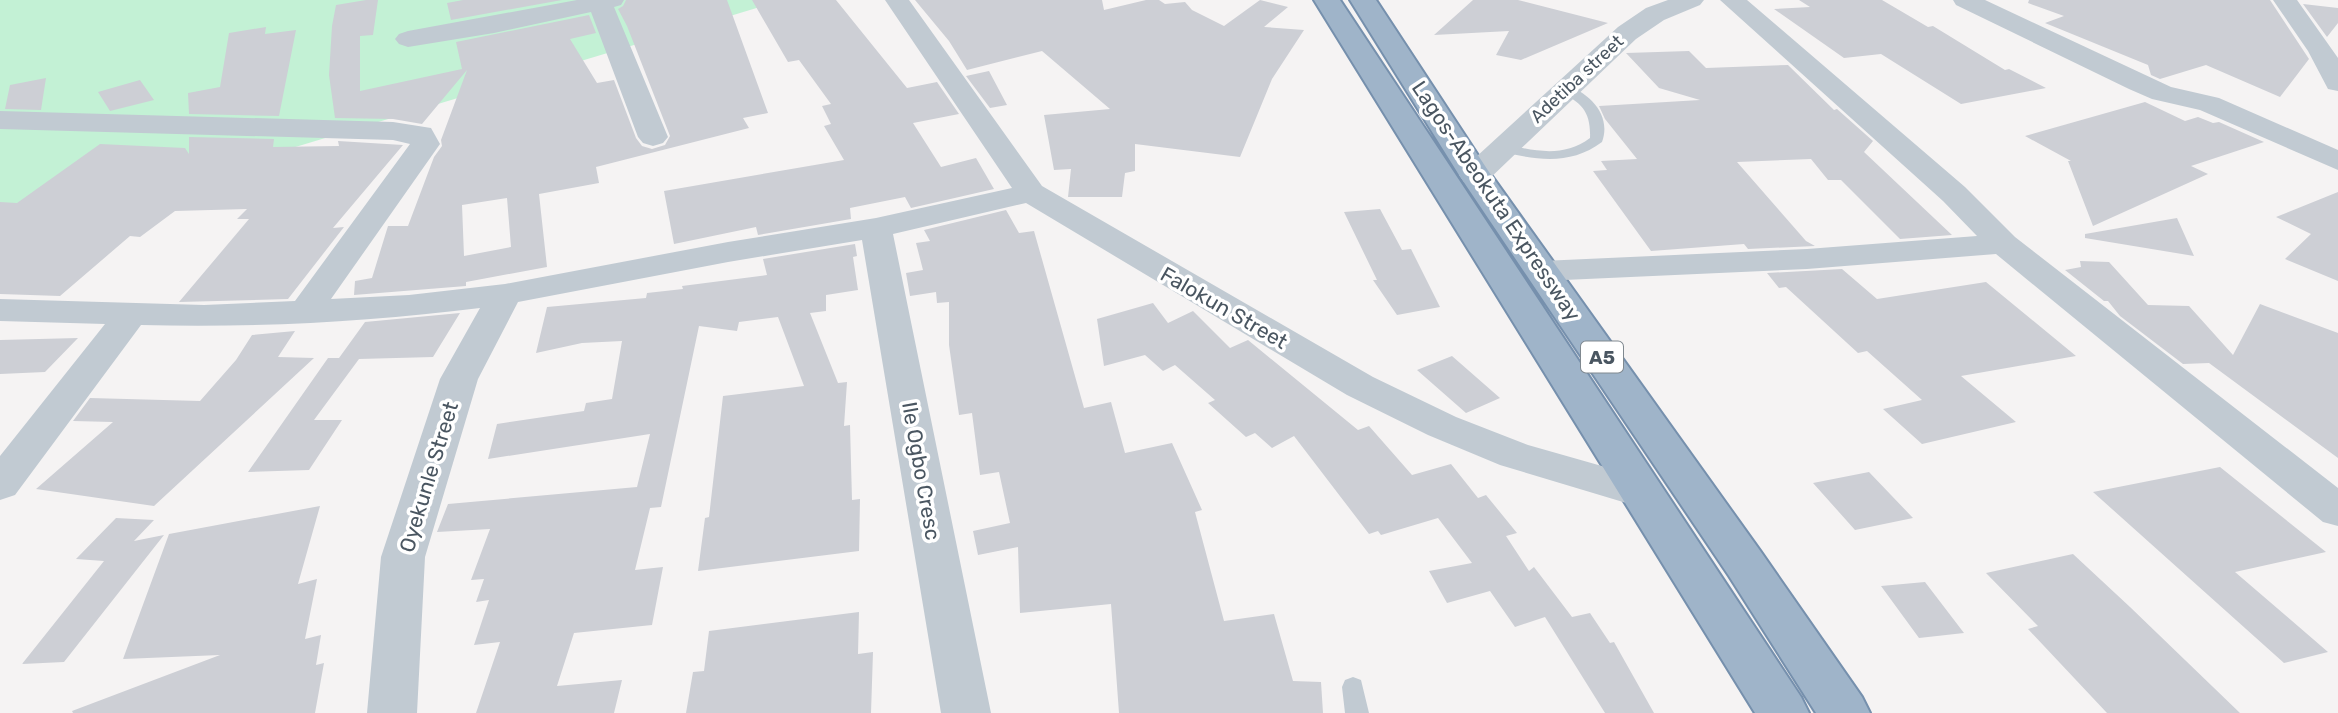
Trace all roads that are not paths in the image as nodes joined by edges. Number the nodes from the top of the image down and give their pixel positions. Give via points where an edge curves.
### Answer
1 (479, 0) edge
2 (897, 0) edge
3 (1327, 0) edge
4 (1363, 0) edge
5 (1691, 0) edge
6 (1732, 0) edge
7 (1965, 0) edge
8 (2285, 0) edge
9 (606, 2) edge
10 (494, 25) junction
11 (408, 40) dead end
12 (2338, 83) edge
13 (1565, 89) junction
14 (0, 120) edge
15 (653, 137) dead end
16 (1504, 148) junction
17 (2338, 161) edge
18 (1475, 175) junction
19 (1031, 193) junction
20 (876, 228) junction
21 (2003, 244) junction
22 (1542, 271) junction
23 (505, 294) junction
24 (0, 310) edge
25 (306, 310) junction
26 (131, 314) junction
27 (0, 485) edge
28 (1643, 493) junction
29 (2338, 511) edge
30 (1353, 687) dead end
31 (392, 713) edge
32 (966, 713) edge
33 (1357, 713) edge
34 (1783, 713) edge
35 (1844, 713) edge

1 - 10 street
2 - 19 street, Falokun Street
3 - 28 highway, Lagos-Abeokuta Expressway / A5
4 - 18 highway, Lagos-Abeokuta Expressway / A5
5 - 13 street, Adetiba street via 1655,14 1627,33
6 - 21 street via 1954,194
7 - 17 street via 2162,93 2209,104
8 - 12 street
9 - 10 street
9 - 15 street
10 - 11 street
13 - 16 street, Adetiba street
13 - 16 lane via 1589,101 1597,139 1586,149 1559,158
14 - 25 street via 421,134 425,144
16 - 18 street, Adetiba street
18 - 22 highway, Lagos-Abeokuta Expressway / A5
19 - 20 street
19 - 28 street, Falokun Street via 1360,386 1514,455
20 - 23 street
20 - 32 street, Ile Ogbo Cresc
21 - 22 street via 1807,259
21 - 29 street
22 - 35 highway, Lagos-Abeokuta Expressway / A5
23 - 25 street via 409,306
23 - 31 street, Oyekunle Street via 459,379 403,558
24 - 26 street
25 - 26 street via 204,316
26 - 27 street
28 - 34 highway, Lagos-Abeokuta Expressway / A5
30 - 33 lane

